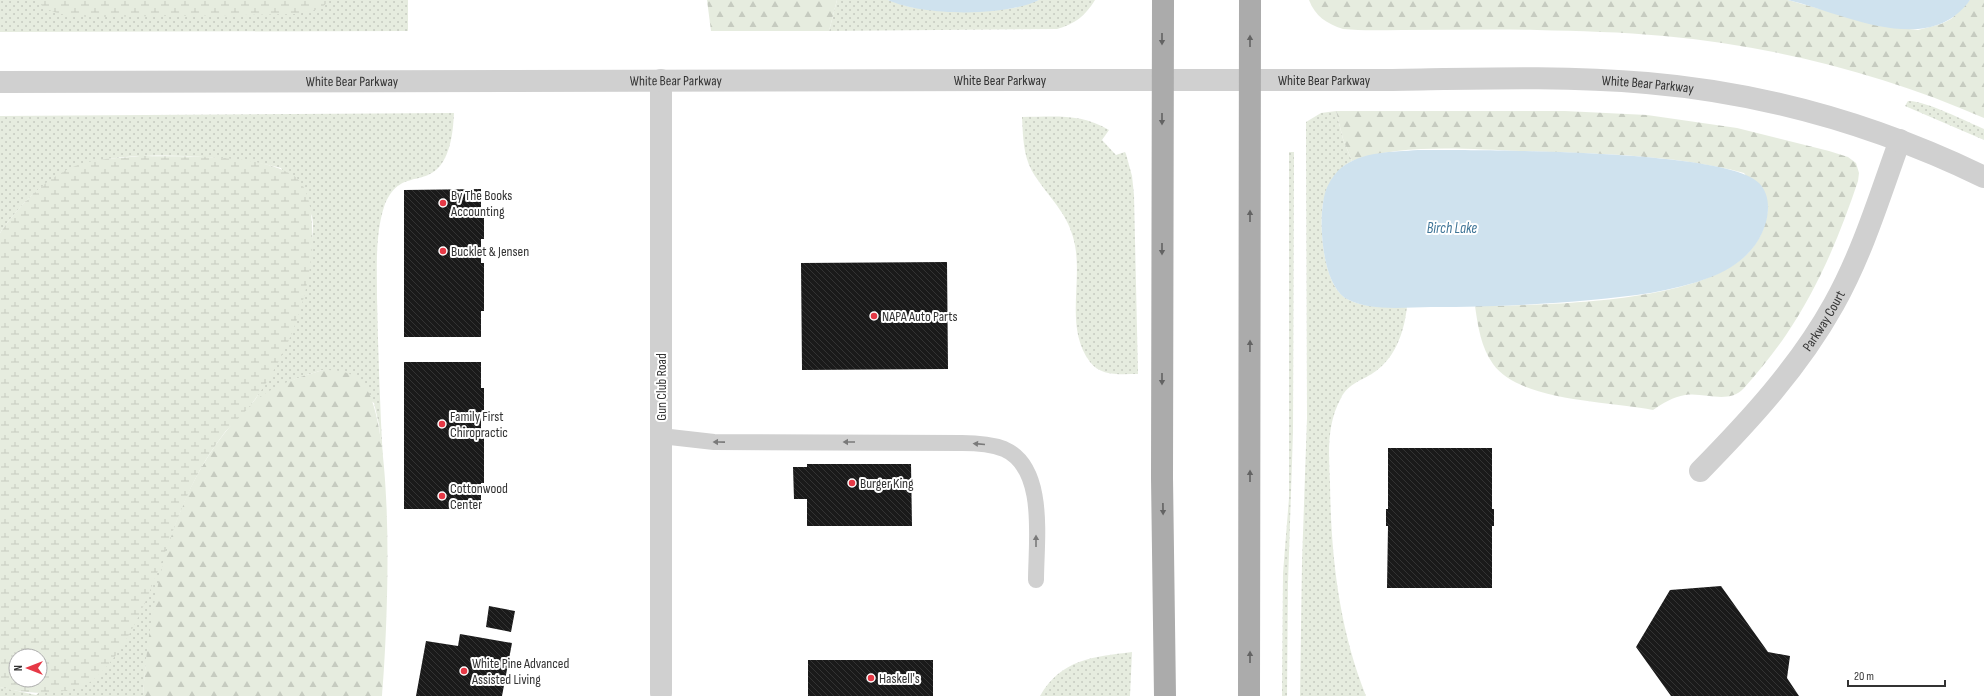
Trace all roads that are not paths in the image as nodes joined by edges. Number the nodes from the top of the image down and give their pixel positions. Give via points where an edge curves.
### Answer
1 (1163, 0) edge
2 (1250, 0) edge
3 (661, 80) junction
4 (1162, 80) junction
5 (1250, 80) junction
6 (0, 82) edge
7 (1900, 140) junction
8 (1984, 177) edge
9 (661, 436) junction
10 (1700, 471) dead end
11 (1036, 580) dead end
12 (661, 693) dead end
13 (1165, 696) edge
14 (1249, 696) edge

1 -> 4 main road
5 -> 2 main road
3 - 4 street, White Bear Parkway
3 - 6 street, White Bear Parkway
3 - 9 street, Gun Club Road
4 - 5 street, White Bear Parkway
4 -> 13 main road
5 - 7 street, White Bear Parkway via 1523,78 1654,83 1725,93 1782,105
14 -> 5 main road
7 - 8 street, White Bear Parkway
7 - 10 street, Parkway Court via 1860,250 1834,304 1779,385
11 -> 9 lane via 1036,509 1033,487 1020,460 1004,450 985,444 962,443 714,442
9 - 12 street, Gun Club Road

